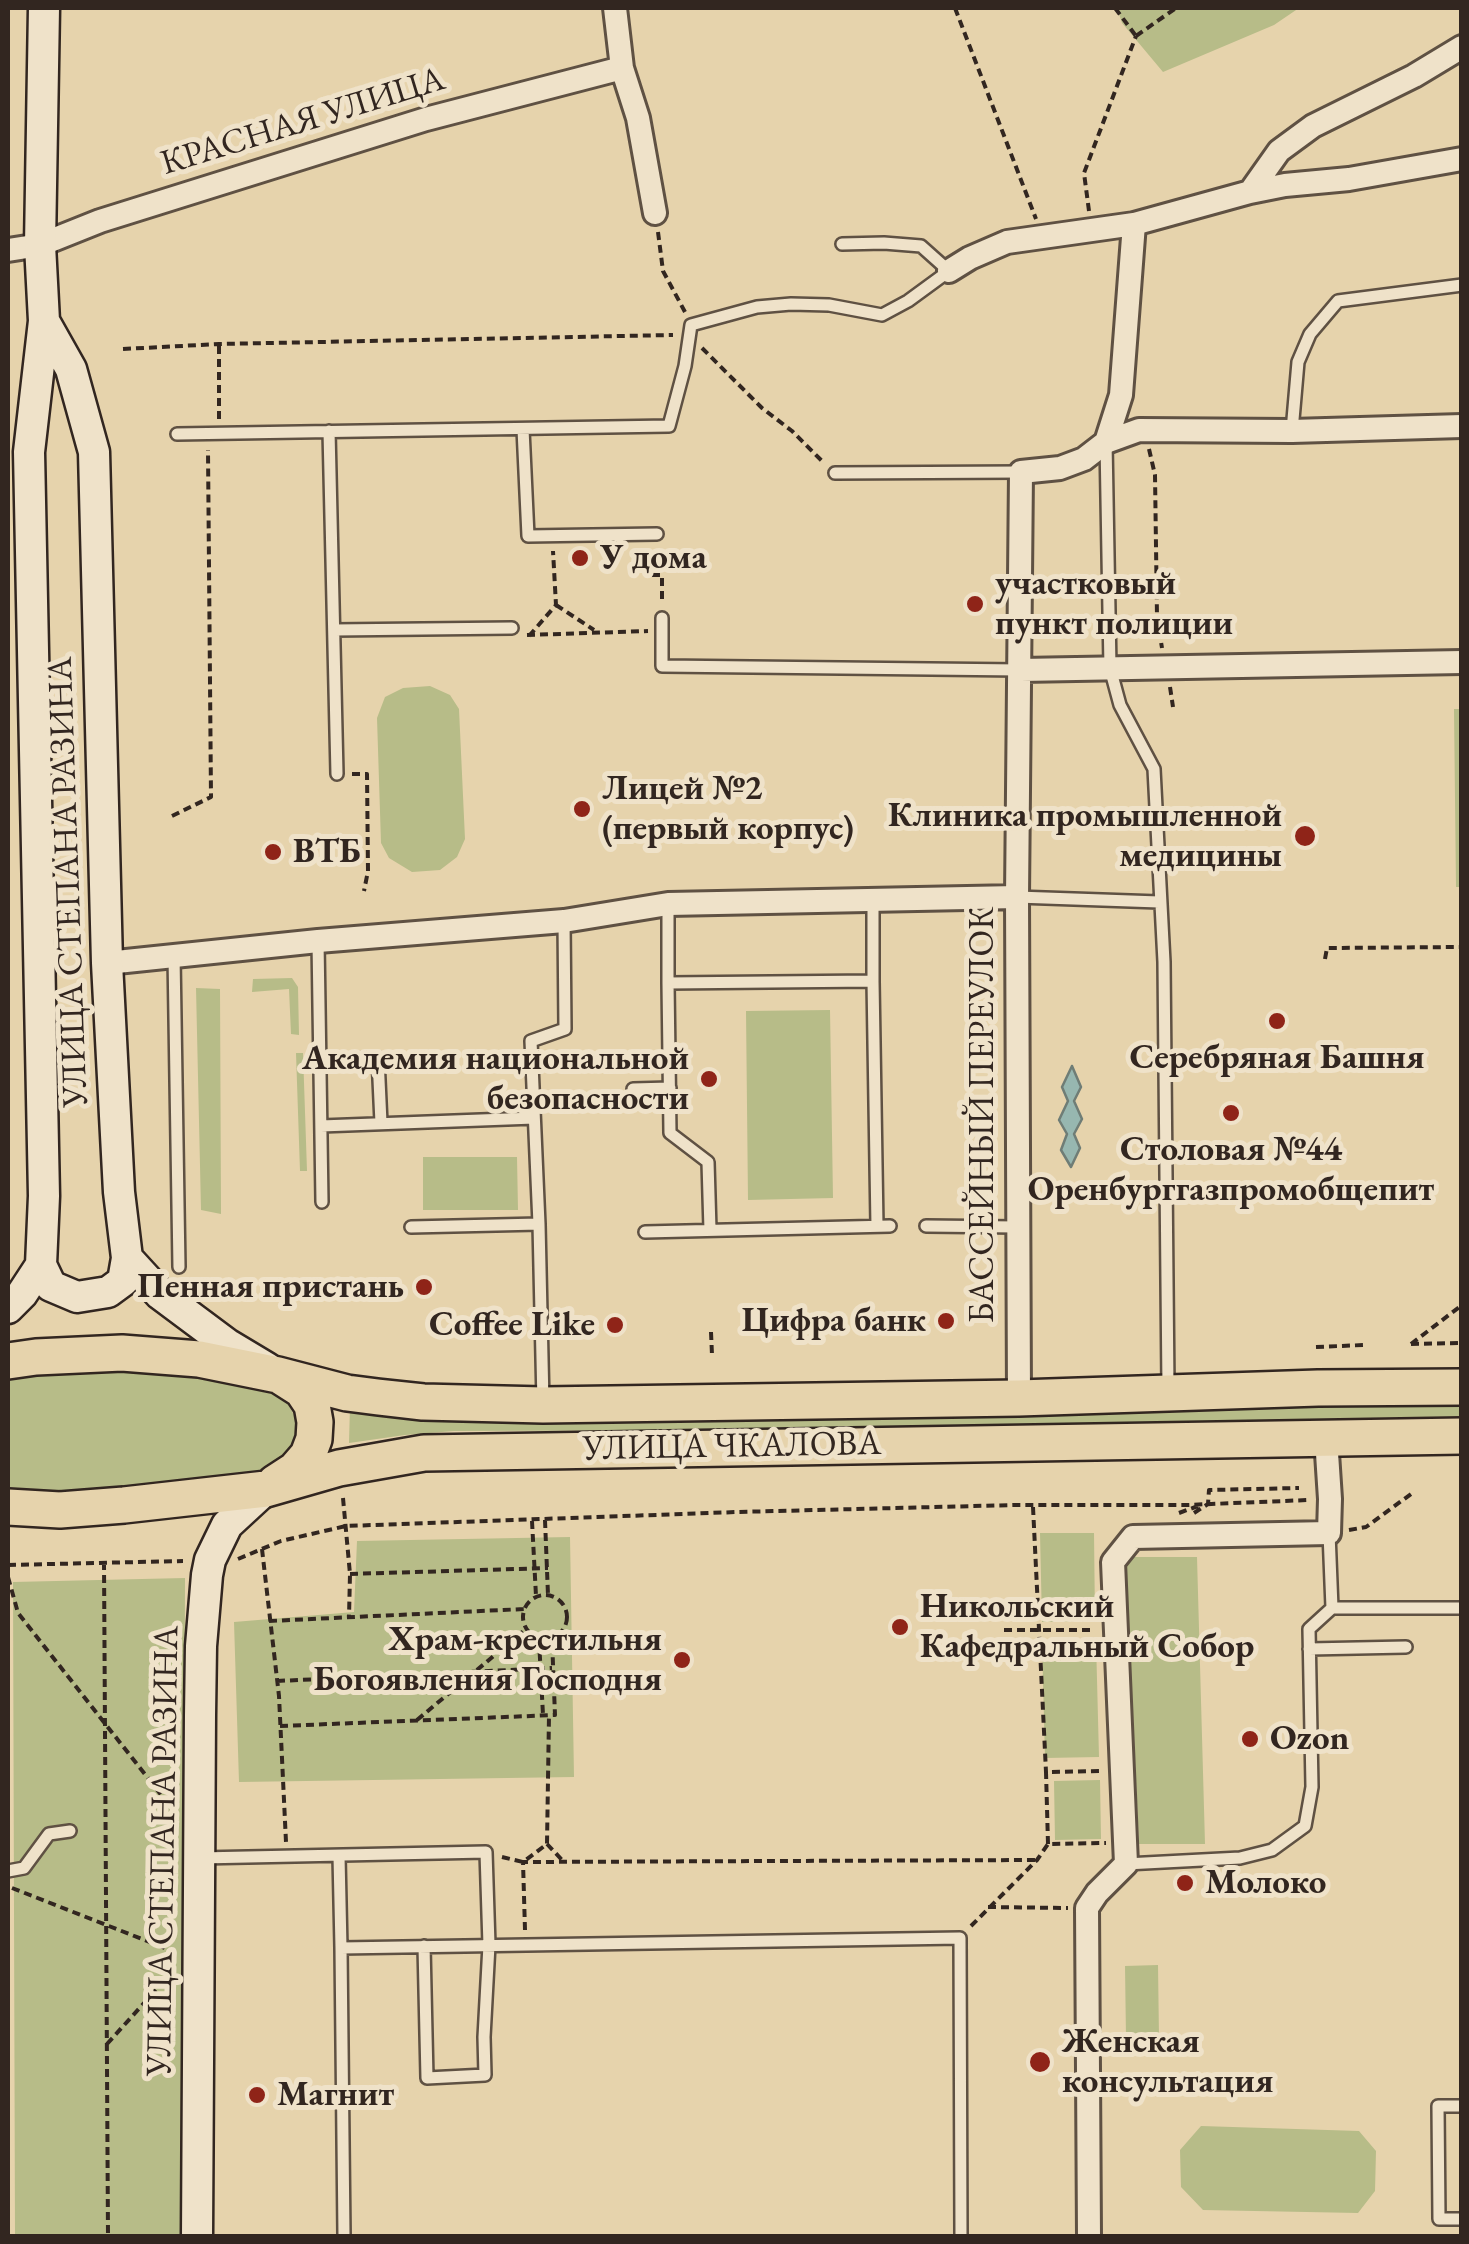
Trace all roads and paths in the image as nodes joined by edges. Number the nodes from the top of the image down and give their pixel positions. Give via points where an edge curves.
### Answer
1 (44, 8) edge
2 (616, 8) edge
3 (955, 8) edge
4 (1114, 8) edge
5 (1176, 8) edge
6 (1136, 36) junction
7 (1462, 47) edge
8 (622, 68) junction
9 (1462, 159) edge
10 (1250, 192) junction
11 (655, 213) joint
12 (1134, 224) junction
13 (1091, 232) junction
14 (1044, 237) junction
15 (842, 244) dead end
16 (40, 245) junction
17 (8, 250) edge
18 (949, 271) junction
19 (1462, 284) edge
20 (44, 321) junction
21 (691, 330) junction
22 (219, 344) junction
23 (123, 348) dead end
24 (1121, 394) junction
25 (1462, 426) edge
26 (523, 429) junction
27 (1144, 430) junction
28 (1292, 431) junction
29 (329, 432) junction
30 (214, 433) junction
31 (177, 434) dead end
32 (1106, 442) junction
33 (1021, 472) junction
34 (835, 474) joint
35 (652, 534) joint
36 (554, 567) dead end
37 (556, 605) junction
38 (662, 624) junction
39 (512, 628) dead end
40 (334, 630) junction
41 (597, 632) junction
42 (1164, 655) dead end
43 (1462, 662) edge
44 (1110, 668) junction
45 (1021, 670) junction
46 (1167, 672) dead end
47 (1173, 707) dead end
48 (337, 774) joint
49 (172, 816) dead end
50 (364, 891) dead end
51 (1017, 897) junction
52 (873, 899) junction
53 (1159, 902) junction
54 (668, 904) junction
55 (564, 922) junction
56 (318, 941) junction
57 (1462, 947) edge
58 (174, 954) junction
59 (1324, 959) dead end
60 (106, 962) junction
61 (873, 981) junction
62 (668, 983) junction
63 (320, 1061) junction
64 (670, 1088) junction
65 (633, 1089) dead end
66 (534, 1118) junction
67 (380, 1123) junction
68 (322, 1126) junction
69 (322, 1202) dead end
70 (539, 1224) junction
71 (926, 1226) dead end
72 (412, 1227) dead end
73 (1017, 1227) junction
74 (710, 1230) junction
75 (646, 1232) dead end
76 (127, 1258) junction
77 (41, 1264) junction
78 (179, 1266) dead end
79 (1462, 1305) edge
80 (8, 1308) edge
81 (711, 1332) dead end
82 (1462, 1343) edge
83 (1364, 1345) dead end
84 (1316, 1347) dead end
85 (712, 1356) dead end
86 (8, 1361) edge
87 (278, 1374) junction
88 (1462, 1387) edge
89 (1168, 1395) junction
90 (1019, 1398) junction
91 (544, 1405) junction
92 (1462, 1436) edge
93 (1326, 1438) junction
94 (1299, 1488) dead end
95 (266, 1489) junction
96 (342, 1493) dead end
97 (1411, 1494) dead end
98 (1312, 1500) dead end
99 (1208, 1504) junction
100 (1033, 1505) junction
101 (8, 1507) edge
102 (1176, 1513) dead end
103 (545, 1518) junction
104 (532, 1519) junction
105 (346, 1526) junction
106 (1329, 1533) junction
107 (262, 1549) junction
108 (210, 1560) junction
109 (104, 1562) junction
110 (8, 1565) edge
111 (534, 1568) junction
112 (548, 1568) junction
113 (350, 1574) junction
114 (8, 1577) edge
115 (548, 1595) junction
116 (536, 1596) junction
117 (1332, 1608) junction
118 (1462, 1608) edge
119 (524, 1609) junction
120 (348, 1618) junction
121 (268, 1622) junction
122 (526, 1629) junction
123 (1116, 1629) junction
124 (1004, 1630) dead end
125 (1040, 1632) junction
126 (552, 1638) junction
127 (539, 1639) junction
128 (1406, 1647) dead end
129 (1310, 1649) junction
130 (540, 1668) junction
131 (553, 1668) junction
132 (474, 1671) junction
133 (277, 1681) junction
134 (546, 1715) junction
135 (418, 1720) junction
136 (106, 1724) junction
137 (280, 1726) junction
138 (1110, 1770) dead end
139 (1046, 1772) junction
140 (175, 1815) dead end
141 (70, 1831) dead end
142 (1112, 1842) dead end
143 (548, 1844) junction
144 (1048, 1844) junction
145 (486, 1852) junction
146 (339, 1856) junction
147 (286, 1857) junction
148 (200, 1858) junction
149 (1038, 1860) junction
150 (523, 1862) junction
151 (564, 1862) junction
152 (1126, 1864) junction
153 (8, 1871) edge
154 (8, 1886) edge
155 (988, 1907) junction
156 (1087, 1908) junction
157 (106, 1926) junction
158 (960, 1938) junction
159 (525, 1944) junction
160 (489, 1945) junction
161 (424, 1946) junction
162 (341, 1948) junction
163 (193, 1956) junction
164 (107, 2044) junction
165 (1462, 2106) edge
166 (1462, 2219) edge
167 (108, 2236) edge
168 (197, 2236) edge
169 (344, 2236) edge
170 (961, 2236) edge
171 (1089, 2236) edge

1 - 16 main road, УЛИЦА СТЕПАНА РАЗИНА
2 - 8 street
3 - 14 path
4 - 6 path
5 - 6 path
6 - 13 path via 1084,172
7 - 10 street via 1313,126 1279,151
8 - 11 street
8 - 16 street, КРАСНАЯ УЛИЦА via 426,119
9 - 10 street
10 - 12 street
11 - 21 path via 663,270
12 - 13 street
12 - 24 street
13 - 14 street
14 - 18 street via 1007,242
15 - 18 lane via 921,246
16 - 17 street, КРАСНАЯ УЛИЦА
16 - 20 main road, УЛИЦА СТЕПАНА РАЗИНА
18 - 21 lane via 882,314 791,304 756,307
19 - 28 lane via 1338,301 1310,334 1298,362
20 - 60 main road, УЛИЦА СТЕПАНА РАЗИНА via 71,370 94,452
20 - 77 main road, УЛИЦА СТЕПАНА РАЗИНА via 29,452 43,1059
21 - 22 path
21 - 26 lane via 669,426
21 - 34 path
22 - 23 path
22 - 30 path
24 - 27 street
24 - 32 street
25 - 28 street
26 - 29 lane
26 - 35 lane via 528,536
27 - 28 street
27 - 32 street
27 - 42 path via 1155,474 1157,617
29 - 30 lane
29 - 40 lane
30 - 31 lane
30 - 49 path via 211,797
32 - 33 street via 1060,468
32 - 44 lane
33 - 34 lane
33 - 45 street, БАССЕЙНЫЙ ПЕРЕУЛОК
35 - 38 path via 649,576 662,575
36 - 37 path
37 - 41 path
37 - 41 path via 529,636
38 - 41 path
38 - 45 lane via 662,666
39 - 40 lane
40 - 48 lane
43 - 44 street
44 - 45 street
44 - 53 lane via 1120,705 1154,769
45 - 51 street, БАССЕЙНЫЙ ПЕРЕУЛОК
46 - 47 path
48 - 50 path via 367,774
51 - 52 street
51 - 53 lane
51 - 73 street, БАССЕЙНЫЙ ПЕРЕУЛОК
52 - 54 street
52 - 61 lane
53 - 89 lane
54 - 55 street
54 - 62 lane
55 - 56 street
55 - 66 lane via 565,1029 530,1041
56 - 58 street
56 - 63 lane
57 - 59 path via 1326,948
58 - 60 street
58 - 78 lane
60 - 76 main road, УЛИЦА СТЕПАНА РАЗИНА
61 - 62 lane
61 - 74 lane via 884,1226
62 - 64 lane
63 - 67 lane via 378,1058
63 - 68 lane
64 - 65 lane
64 - 74 lane via 670,1133 708,1162
66 - 67 lane
66 - 70 lane
67 - 68 lane
68 - 69 lane
70 - 72 lane
70 - 91 lane
71 - 73 lane
73 - 90 street, БАССЕЙНЫЙ ПЕРЕУЛОК
74 - 75 lane
76 - 77 main road via 123,1281 108,1292 77,1297 51,1286
76 - 87 main road via 160,1294
77 - 80 main road
79 - 82 path via 1410,1344
81 - 85 path
83 - 84 path
86 - 87 main road, УЛИЦА ЧКАЛОВА via 122,1353 199,1358
87 - 91 main road, УЛИЦА ЧКАЛОВА via 378,1398
87 - 95 main road via 312,1405 314,1439 295,1470
88 - 89 main road, УЛИЦА ЧКАЛОВА
89 - 90 main road, УЛИЦА ЧКАЛОВА
90 - 91 main road, УЛИЦА ЧКАЛОВА
92 - 93 main road, УЛИЦА ЧКАЛОВА
93 - 95 main road, УЛИЦА ЧКАЛОВА via 424,1452
93 - 106 street
94 - 99 path via 1210,1490
95 - 101 main road, УЛИЦА ЧКАЛОВА via 124,1506
95 - 108 main road, УЛИЦА СТЕПАНА РАЗИНА via 227,1525
96 - 105 path
97 - 106 path via 1366,1527
98 - 99 path
99 - 100 path
99 - 102 path
100 - 103 path
100 - 125 path
103 - 104 path
103 - 112 path
104 - 105 path
104 - 111 path
105 - 107 path
105 - 113 path
106 - 117 lane
106 - 123 street via 1133,1537 1112,1562
107 - 108 path
107 - 121 path
108 - 109 path
108 - 148 main road, УЛИЦА СТЕПАНА РАЗИНА via 202,1646
109 - 110 path
109 - 136 path
111 - 112 path
111 - 113 path
111 - 116 path
112 - 115 path
113 - 120 path
114 - 136 path via 18,1613
115 - 116 path
115 - 126 path via 566,1609 562,1632
116 - 119 path
117 - 118 lane
117 - 129 lane via 1309,1629
119 - 120 path
119 - 122 path
120 - 121 path
121 - 133 path
122 - 127 path
122 - 132 path
123 - 125 path
123 - 152 street
124 - 125 path
125 - 139 path
126 - 127 path
126 - 131 path
127 - 130 path
128 - 129 lane
129 - 152 lane via 1312,1787 1304,1826 1272,1850 1240,1858
130 - 131 path
130 - 132 path
130 - 134 path
131 - 134 path via 556,1715
132 - 133 path
132 - 135 path
133 - 137 path
134 - 135 path
134 - 143 path
135 - 137 path
136 - 140 path
136 - 157 path
137 - 147 path
138 - 139 path
139 - 144 path
141 - 153 lane via 49,1834 24,1868
142 - 144 path
143 - 150 path
143 - 151 path
144 - 149 path
145 - 146 lane
145 - 150 path
145 - 160 lane
146 - 147 lane
146 - 162 lane
147 - 148 lane
148 - 163 main road, УЛИЦА СТЕПАНА РАЗИНА
149 - 151 path
149 - 155 path
150 - 151 path
150 - 159 path
152 - 156 street
154 - 157 path
155 - 156 path
155 - 158 path
156 - 171 street
157 - 163 path
157 - 164 path
158 - 159 lane
158 - 170 lane
159 - 160 lane
160 - 161 lane
160 - 161 lane via 485,2076 428,2078
161 - 162 lane
162 - 169 lane
163 - 164 path
163 - 168 main road, УЛИЦА СТЕПАНА РАЗИНА
164 - 167 path
165 - 166 lane via 1438,2106 1438,2219

